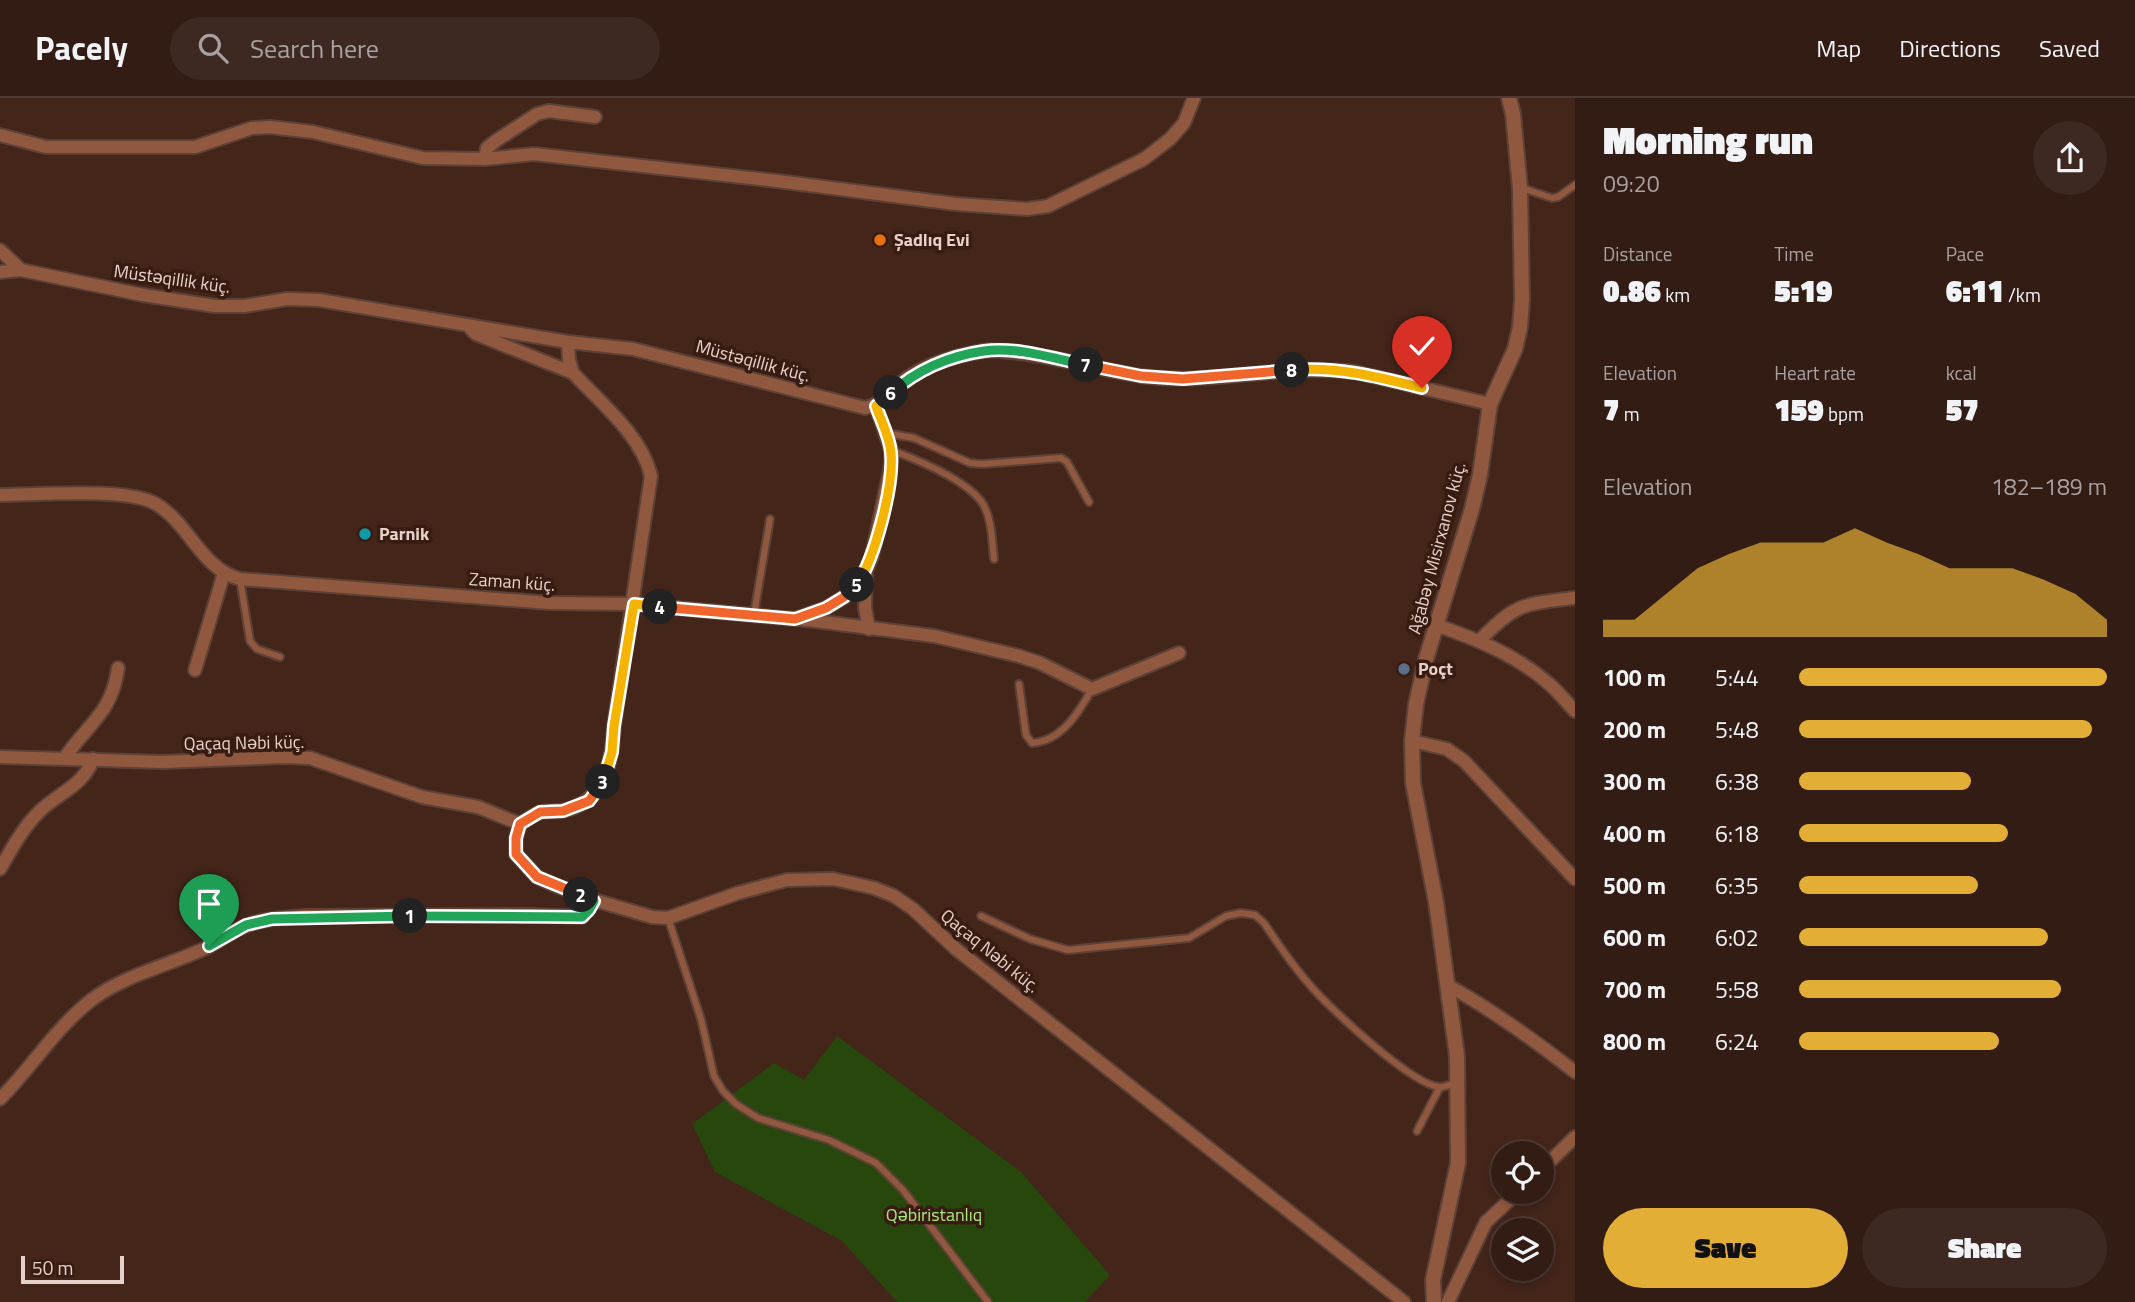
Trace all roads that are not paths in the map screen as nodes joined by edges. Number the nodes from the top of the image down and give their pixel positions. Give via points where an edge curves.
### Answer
1 (1194, 98) edge
2 (1509, 98) edge
3 (595, 117) dead end
4 (0, 135) edge
5 (485, 159) junction
6 (1575, 185) edge
7 (1520, 188) junction
8 (0, 250) edge
9 (21, 270) junction
10 (0, 272) edge
11 (469, 326) junction
12 (568, 342) junction
13 (573, 373) junction
14 (1490, 404) junction
15 (876, 406) junction
16 (886, 433) junction
17 (891, 450) junction
18 (0, 495) edge
19 (1090, 502) dead end
20 (770, 519) dead end
21 (994, 559) dead end
22 (866, 571) junction
23 (224, 573) junction
24 (240, 579) junction
25 (1575, 598) edge
26 (634, 604) junction
27 (754, 614) junction
28 (795, 619) junction
29 (1436, 625) junction
30 (869, 629) junction
31 (1479, 641) junction
32 (1179, 653) dead end
33 (280, 657) dead end
34 (118, 668) dead end
35 (195, 670) dead end
36 (1019, 684) dead end
37 (1092, 689) junction
38 (1575, 711) edge
39 (1412, 741) junction
40 (0, 757) edge
41 (64, 758) junction
42 (93, 759) junction
43 (520, 824) junction
44 (0, 869) edge
45 (1575, 879) edge
46 (594, 901) junction
47 (981, 916) dead end
48 (668, 918) junction
49 (1449, 986) junction
50 (1575, 1072) edge
51 (1458, 1083) junction
52 (1440, 1087) junction
53 (0, 1099) edge
54 (1418, 1131) dead end
55 (1575, 1137) edge
56 (1554, 1157) edge
57 (1506, 1204) edge
58 (988, 1302) edge
59 (1404, 1302) edge
60 (1434, 1302) edge
61 (1448, 1302) edge

1 - 5 street via 1184,122 1144,159 1048,206 1027,209 534,154
2 - 7 street, Ağabəy Misirxanov küç.
3 - 5 street via 549,111 537,114 487,148
4 - 5 street via 46,148 195,147 245,129 270,127 313,132 423,158
6 - 7 lane via 1552,198
7 - 14 street, Ağabəy Misirxanov küç. via 1520,327
8 - 9 street
9 - 10 street, Müstəqillik küç.
9 - 11 street, Müstəqillik küç. via 215,306 319,300
11 - 12 street, Müstəqillik küç.
11 - 13 street via 476,334
12 - 13 street
12 - 15 street, Müstəqillik küç. via 633,349 852,406
13 - 26 street via 647,459 651,476
14 - 15 street via 1338,370 1311,368 1183,379 985,350 922,369
14 - 29 street, Ağabəy Misirxanov küç. via 1472,509
15 - 16 street, Zaman küç.
16 - 17 street, Zaman küç.
16 - 19 lane via 914,438 970,463 1061,458
17 - 21 lane via 932,467 981,501 988,515
17 - 22 street, Zaman küç. via 887,492
18 - 23 street, Zaman küç. via 120,494 147,499 171,516
20 - 27 lane
22 - 28 street, Zaman küç. via 844,597
22 - 30 street
23 - 24 street, Zaman küç.
23 - 35 street
24 - 26 street, Zaman küç. via 551,603
24 - 33 lane via 250,641 257,649
25 - 31 street via 1518,607
26 - 27 street, Zaman küç.
26 - 43 street via 605,779 589,801 563,811 540,812
27 - 28 street, Zaman küç.
28 - 30 street
29 - 31 street
29 - 39 street, Ağabəy Misirxanov küç. via 1416,704
30 - 37 street via 934,636 1019,656
31 - 38 street via 1532,671
32 - 37 street
34 - 41 street via 106,708
36 - 37 lane via 1026,735 1032,743 1043,742 1064,728
39 - 45 street via 1447,749 1464,761
39 - 49 street, Ağabəy Misirxanov küç. via 1413,783
40 - 41 street, Qaçaq Nəbi küç.
41 - 42 street, Qaçaq Nəbi küç.
42 - 43 street, Qaçaq Nəbi küç. via 310,758 422,797 478,807
42 - 44 street via 79,781 38,812
43 - 46 street, Qaçaq Nəbi küç. via 516,854 524,865 537,877
46 - 48 street, Qaçaq Nəbi küç.
46 - 53 street via 582,917 571,918 305,916 246,925 187,956 128,978 90,1002
47 - 52 lane via 1030,939 1068,950 1189,938 1226,916 1255,915 1332,1008 1411,1075
48 - 58 lane via 723,1091 758,1118 829,1140 876,1163 903,1190
48 - 59 street, Qaçaq Nəbi küç. via 787,880 833,880 894,896
49 - 50 street via 1525,1033
49 - 51 street, Ağabəy Misirxanov küç.
51 - 52 lane
51 - 60 street, Ağabəy Misirxanov küç. via 1458,1163 1433,1280
52 - 54 lane
55 - 56 street
57 - 61 street via 1482,1229

